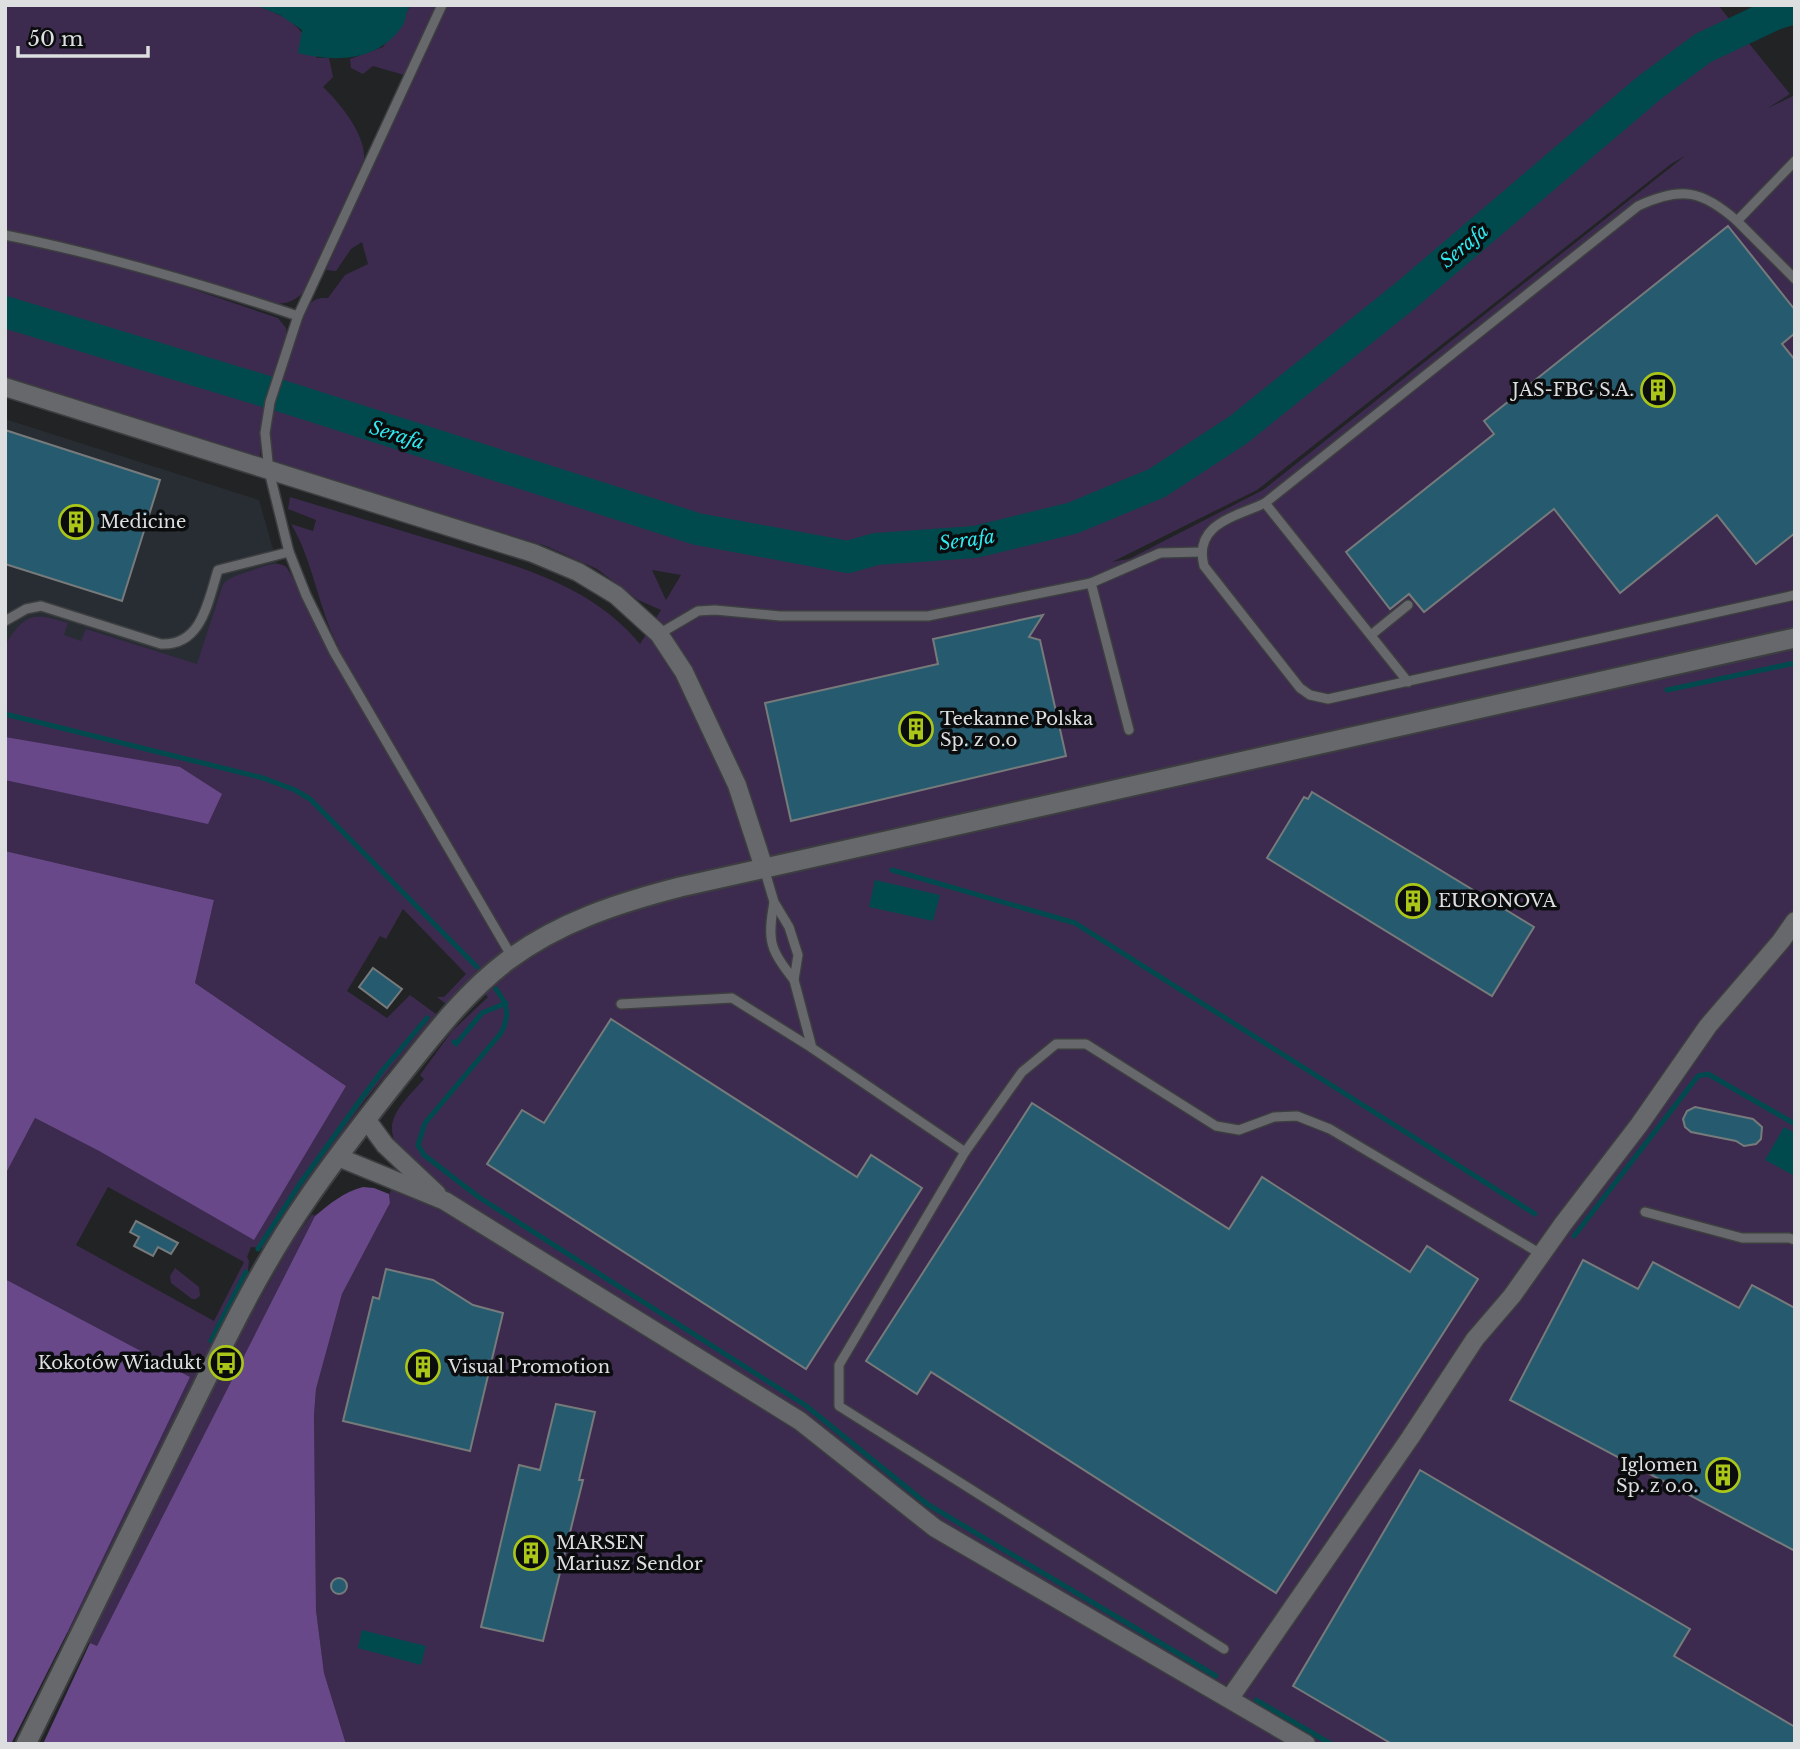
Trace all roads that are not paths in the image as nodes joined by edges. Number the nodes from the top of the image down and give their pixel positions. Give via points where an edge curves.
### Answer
1 (442, 5) edge
2 (1795, 162) edge
3 (1737, 221) junction
4 (5, 235) edge
5 (1795, 279) edge
6 (298, 316) junction
7 (5, 387) edge
8 (269, 471) junction
9 (1265, 502) junction
10 (289, 552) junction
11 (1202, 552) junction
12 (1091, 583) junction
13 (1795, 595) edge
14 (1408, 605) dead end
15 (5, 621) edge
16 (659, 634) junction
17 (1371, 635) junction
18 (1795, 638) edge
19 (1408, 682) junction
20 (1129, 730) dead end
21 (764, 868) junction
22 (774, 902) junction
23 (1795, 921) edge
24 (512, 957) junction
25 (794, 980) junction
26 (621, 1004) dead end
27 (812, 1048) junction
28 (366, 1119) junction
29 (965, 1152) junction
30 (338, 1157) junction
31 (445, 1201) junction
32 (1645, 1212) dead end
33 (1795, 1240) edge
34 (1541, 1254) junction
35 (1224, 1649) dead end
36 (1230, 1698) junction
37 (1302, 1743) edge
38 (26, 1744) edge

1 - 6 lane
2 - 3 lane
3 - 5 lane
3 - 9 lane via 1711,200 1696,195 1658,197 1638,206
4 - 6 lane via 119,261
6 - 8 lane via 270,402 265,433
7 - 8 street
8 - 10 lane
8 - 16 street via 533,553 616,595
9 - 11 lane via 1211,528
9 - 17 lane
10 - 15 lane via 218,570 199,626 172,644 41,606
10 - 24 lane via 334,652
11 - 12 lane via 1160,553
11 - 19 lane via 1204,566 1310,695 1328,699
12 - 16 lane via 928,616 698,611
12 - 20 lane
13 - 19 lane
14 - 17 lane
16 - 21 street via 684,672 737,785
17 - 19 lane
18 - 21 street
21 - 22 lane
21 - 24 street via 603,909 561,927
22 - 25 lane via 797,955
22 - 25 lane via 769,931 777,957
23 - 34 street via 1708,1026 1640,1125
24 - 28 street via 450,1017
25 - 27 lane
26 - 27 lane via 732,998
27 - 29 lane
28 - 30 street
28 - 31 street via 385,1145
29 - 34 lane via 1022,1072 1056,1044 1086,1044 1216,1126 1239,1130 1274,1117 1297,1116 1330,1129
29 - 35 lane via 839,1365 839,1406
30 - 31 street
30 - 38 street via 266,1265
31 - 36 street via 800,1421 934,1528
32 - 33 lane via 1742,1238
34 - 36 street via 1475,1339
36 - 37 street

